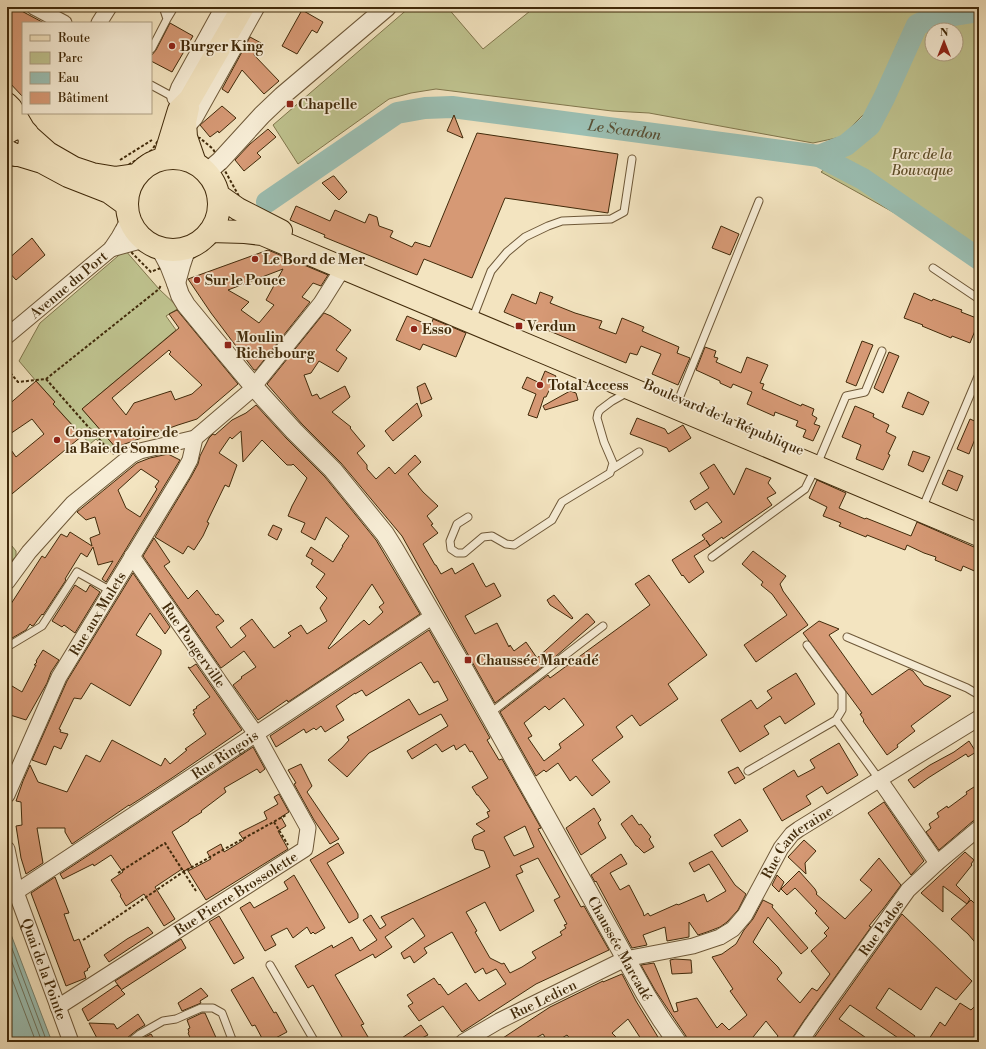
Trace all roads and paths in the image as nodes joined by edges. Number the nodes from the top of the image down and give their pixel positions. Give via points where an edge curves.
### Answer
1 (34, 7) edge
2 (109, 7) edge
3 (163, 7) edge
4 (173, 7) edge
5 (223, 7) edge
6 (243, 7) edge
7 (256, 7) edge
8 (387, 7) edge
9 (167, 19) junction
10 (62, 22) edge
11 (100, 22) edge
12 (152, 48) edge
13 (152, 86) edge
14 (7, 104) edge
15 (177, 121) junction
16 (13, 141) edge
17 (164, 159) junction
18 (632, 159) dead end
19 (207, 166) junction
20 (120, 177) junction
21 (218, 195) junction
22 (759, 201) dead end
23 (238, 209) junction
24 (220, 231) junction
25 (151, 250) junction
26 (343, 268) junction
27 (933, 268) dead end
28 (979, 299) edge
29 (473, 318) junction
30 (7, 336) edge
31 (882, 351) dead end
32 (7, 369) edge
33 (979, 374) edge
34 (46, 379) junction
35 (254, 387) junction
36 (637, 389) junction
37 (677, 403) junction
38 (194, 438) junction
39 (639, 452) dead end
40 (123, 462) junction
41 (818, 462) junction
42 (612, 469) junction
43 (923, 506) junction
44 (468, 517) dead end
45 (979, 524) edge
46 (979, 535) edge
47 (132, 556) junction
48 (712, 557) dead end
49 (7, 582) edge
50 (111, 591) junction
51 (433, 616) junction
52 (603, 626) dead end
53 (847, 637) dead end
54 (807, 645) dead end
55 (7, 646) edge
56 (979, 695) edge
57 (489, 714) junction
58 (979, 718) edge
59 (836, 720) junction
60 (256, 734) junction
61 (748, 771) dead end
62 (879, 780) junction
63 (7, 795) edge
64 (298, 808) junction
65 (274, 822) junction
66 (979, 828) edge
67 (7, 849) edge
68 (295, 855) junction
69 (937, 863) junction
70 (183, 872) junction
71 (118, 873) dead end
72 (196, 891) dead end
73 (16, 892) junction
74 (83, 940) dead end
75 (625, 958) junction
76 (270, 964) dead end
77 (58, 1007) junction
78 (71, 1042) edge
79 (130, 1042) edge
80 (233, 1042) edge
81 (316, 1042) edge
82 (463, 1042) edge
83 (677, 1042) edge
84 (800, 1042) edge

1 - 10 street
2 - 11 street
3 - 9 lane
4 - 9 lane
5 - 15 street via 179,87
6 - 15 main road
7 - 15 street via 194,118
8 - 19 street via 282,96
9 - 12 lane
13 - 15 lane
14 - 16 main road via 12,108
15 - 17 main road
15 - 19 main road
15 - 19 path via 213,149
15 - 20 path
15 - 20 path via 163,133 152,150 116,170
16 - 20 main road via 48,153 74,168 92,174
17 - 19 main road via 183,159
17 - 20 main road
18 - 29 lane via 624,212 611,219 562,221 525,237 507,252 491,271
19 - 21 main road
19 - 23 path via 241,200
20 - 25 main road
20 - 25 main road via 132,183 128,194
20 - 25 path via 117,209 119,222 115,232
21 - 23 main road, Boulevard de la République
21 - 24 main road via 219,210 215,224
22 - 37 lane
23 - 24 path
23 - 29 main road, Boulevard de la République
24 - 25 main road via 202,239
24 - 25 path via 228,237 204,248 187,266
24 - 26 main road, Boulevard de la République via 262,234
25 - 25 path via 132,253 151,272 162,267
25 - 30 street, Avenue du Port
25 - 34 path via 159,289
25 - 35 street, Chaussée Marcadé via 186,305
26 - 29 main road, Boulevard de la République
26 - 35 street via 321,303
27 - 28 lane
29 - 36 main road, Boulevard de la République
29 - 37 main road, Boulevard de la République
31 - 41 lane via 865,392 846,396
32 - 34 path via 18,382
33 - 43 lane
34 - 40 path via 106,447
35 - 38 street
35 - 51 street, Chaussée Marcadé via 333,470 385,534
36 - 37 main road, Boulevard de la République
36 - 42 lane via 612,401 598,413 604,442 613,463
37 - 41 main road, Boulevard de la République
38 - 40 street via 140,451
38 - 47 street, Rue aux Mulets via 190,460
39 - 42 lane
40 - 49 street via 73,503 29,552
41 - 43 main road, Boulevard de la République
41 - 48 lane via 805,489
42 - 44 lane via 610,473 562,502 552,520 514,545 506,544 492,536 484,537 464,553 451,549 450,541 457,524
43 - 45 main road, Boulevard de la République
43 - 46 main road, Boulevard de la République
47 - 50 street, Rue aux Mulets
47 - 60 street, Rue Pongerville
50 - 55 lane via 77,572 42,626
50 - 63 street, Rue aux Mulets via 59,677
51 - 57 street, Chaussée Marcadé
51 - 60 street, Rue Ringois
52 - 57 lane
53 - 56 lane
54 - 59 lane via 842,693 842,710
57 - 75 street, Chaussée Marcadé
58 - 62 street, Rue Canteraine
59 - 61 lane
59 - 62 lane
60 - 64 street, Rue Pierre Brossolette
60 - 73 street, Rue Ringois
62 - 69 street
62 - 75 street, Rue Canteraine via 792,834 781,848 745,915 733,928 720,937 699,944
64 - 65 path
64 - 68 street, Rue Pierre Brossolette via 308,828 305,849
65 - 68 path
65 - 70 path
66 - 69 street, Rue Pados
67 - 73 street, Quai de la Pointe
68 - 77 street, Rue Pierre Brossolette
69 - 84 street, Rue Pados via 908,890
70 - 71 path via 165,844
70 - 72 path
70 - 74 path
73 - 77 street, Quai de la Pointe
75 - 82 street, Rue Ledien
75 - 83 street, Chaussée Marcadé
76 - 81 lane
77 - 78 street, Quai de la Pointe
79 - 80 lane via 163,1021 176,1020 201,1008 213,1008 222,1013

